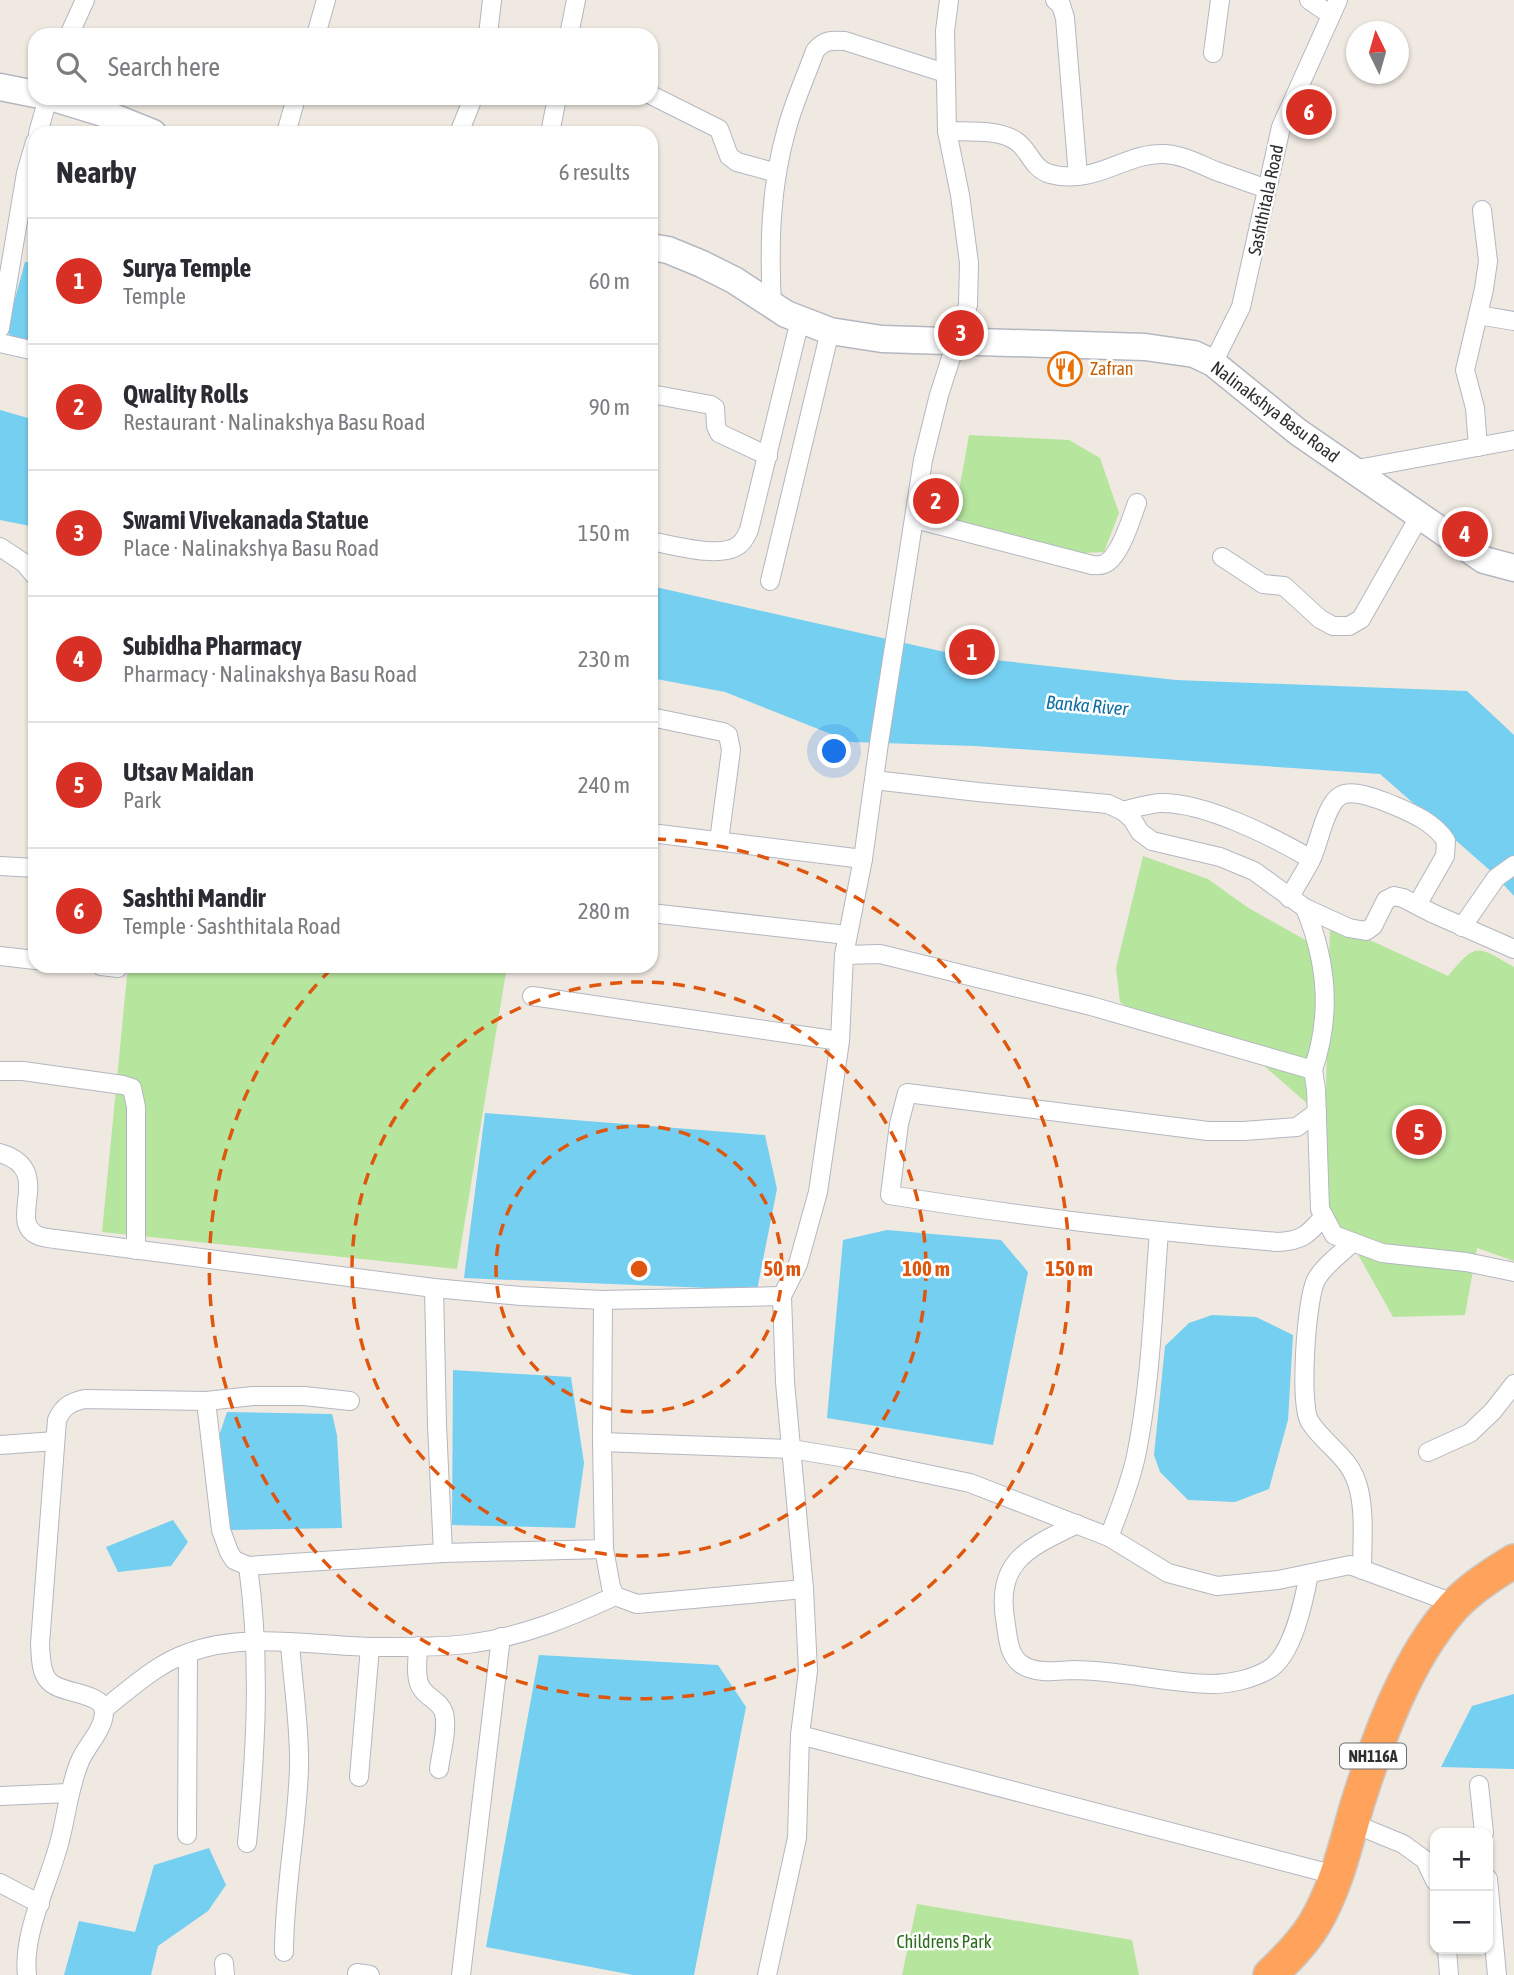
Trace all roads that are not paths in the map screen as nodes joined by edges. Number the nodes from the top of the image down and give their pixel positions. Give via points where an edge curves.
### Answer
1 (85, 0) edge
2 (327, 0) edge
3 (492, 0) edge
4 (576, 0) edge
5 (949, 0) edge
6 (1055, 0) edge
7 (1220, 0) edge
8 (1308, 0) edge
9 (1335, 7) edge
10 (72, 28) edge
11 (318, 28) edge
12 (489, 28) edge
13 (570, 28) edge
14 (1213, 53) dead end
15 (945, 73) junction
16 (0, 87) edge
17 (28, 92) edge
18 (658, 98) edge
19 (46, 105) edge
20 (77, 105) edge
21 (294, 105) edge
22 (470, 105) edge
23 (556, 105) edge
24 (40, 126) edge
25 (136, 126) edge
26 (288, 126) edge
27 (462, 126) edge
28 (551, 126) edge
29 (947, 131) junction
30 (28, 173) edge
31 (776, 173) junction
32 (1078, 176) junction
33 (1267, 189) junction
34 (1482, 210) dead end
35 (658, 248) edge
36 (772, 306) junction
37 (1478, 315) junction
38 (800, 320) junction
39 (1514, 321) edge
40 (0, 328) edge
41 (830, 331) junction
42 (958, 342) junction
43 (0, 343) edge
44 (28, 349) edge
45 (1213, 363) junction
46 (658, 395) edge
47 (1514, 440) edge
48 (1478, 447) junction
49 (768, 456) junction
50 (1352, 470) junction
51 (1137, 503) dead end
52 (1419, 517) junction
53 (915, 519) junction
54 (658, 542) edge
55 (0, 549) edge
56 (1222, 557) dead end
57 (28, 568) edge
58 (1514, 568) edge
59 (770, 581) dead end
60 (658, 719) edge
61 (874, 780) junction
62 (1123, 811) junction
63 (658, 834) edge
64 (719, 841) junction
65 (863, 859) junction
66 (1311, 859) junction
67 (1514, 865) edge
68 (0, 866) edge
69 (28, 868) edge
70 (1297, 903) junction
71 (1417, 905) junction
72 (658, 914) edge
73 (1462, 927) junction
74 (847, 935) junction
75 (1514, 949) edge
76 (844, 954) junction
77 (0, 956) edge
78 (28, 959) edge
79 (532, 996) dead end
80 (841, 1041) junction
81 (1312, 1070) junction
82 (0, 1071) edge
83 (1317, 1112) junction
84 (0, 1153) edge
85 (1324, 1216) junction
86 (1159, 1232) junction
87 (1353, 1242) junction
88 (136, 1250) junction
89 (1514, 1272) edge
90 (434, 1288) junction
91 (782, 1296) junction
92 (603, 1300) junction
93 (1514, 1384) edge
94 (206, 1401) junction
95 (350, 1401) dead end
96 (55, 1441) junction
97 (602, 1442) junction
98 (0, 1446) edge
99 (791, 1449) junction
100 (1428, 1452) dead end
101 (1077, 1524) junction
102 (1109, 1537) junction
103 (604, 1549) junction
104 (443, 1553) junction
105 (1514, 1561) edge
106 (248, 1566) junction
107 (1362, 1570) junction
108 (1309, 1574) junction
109 (804, 1590) junction
110 (615, 1596) junction
111 (1456, 1604) junction
112 (501, 1637) junction
113 (256, 1642) junction
114 (290, 1644) junction
115 (418, 1646) junction
116 (370, 1647) junction
117 (188, 1653) junction
118 (104, 1709) junction
119 (800, 1735) junction
120 (439, 1769) dead end
121 (359, 1777) dead end
122 (1479, 1785) dead end
123 (69, 1793) junction
124 (0, 1796) edge
125 (1352, 1823) junction
126 (1483, 1828) edge
127 (187, 1835) dead end
128 (247, 1843) dead end
129 (1430, 1870) edge
130 (1335, 1875) junction
131 (0, 1882) edge
132 (1489, 1891) edge
133 (40, 1904) junction
134 (284, 1952) dead end
135 (1447, 1954) edge
136 (27, 1975) edge
137 (461, 1975) edge
138 (767, 1975) edge
139 (1270, 1975) edge
140 (1449, 1975) edge
141 (1497, 1975) edge

1 - 10 street
2 - 11 street
3 - 12 street
4 - 13 street
5 - 15 street
6 - 32 street via 1065,18
7 - 14 street
8 - 9 street
9 - 33 street, Sashthitala Road via 1281,127
15 - 29 street
15 - 31 street via 845,41 821,43 787,126
16 - 17 street
18 - 31 street via 719,129 729,156 737,162
19 - 24 street
20 - 25 street
21 - 26 street
22 - 27 street
23 - 28 street
29 - 32 street via 1015,139 1033,164 1049,173
29 - 42 street via 969,263 968,305
30 - 40 street
31 - 36 street via 771,210
32 - 33 street via 1103,172 1142,156 1165,154
33 - 45 street, Sashthitala Road via 1241,307
34 - 37 street via 1488,261
35 - 36 street, Nalinakshya Basu Road via 734,280
36 - 38 street, Nalinakshya Basu Road
37 - 39 street
37 - 48 street via 1465,370 1475,408
38 - 41 street, Nalinakshya Basu Road
38 - 49 street
41 - 42 street, Nalinakshya Basu Road via 882,339
41 - 59 street
42 - 45 street, Nalinakshya Basu Road via 1146,347 1194,354
42 - 53 street via 923,460
43 - 44 street
45 - 50 street, Nalinakshya Basu Road
46 - 49 street via 711,405 719,433
47 - 48 street
48 - 50 street
49 - 54 street via 749,530 740,545 701,551
50 - 52 street, Nalinakshya Basu Road
51 - 53 street via 1113,556 1104,564 1092,565
52 - 56 street via 1361,619 1349,626 1333,626 1320,619 1284,586 1263,584
52 - 58 street, Nalinakshya Basu Road via 1484,561
53 - 61 street
55 - 57 street
60 - 64 street via 728,735 731,750
61 - 62 street via 1087,801
61 - 65 street
62 - 66 street via 1161,803 1183,806 1256,830
62 - 70 street via 1152,841 1231,862 1254,872
63 - 64 street
64 - 65 street
65 - 74 street
66 - 70 street
66 - 71 street via 1334,802 1342,795 1352,793 1408,812 1446,841 1445,856
67 - 73 street via 1496,878
68 - 69 street
70 - 71 street via 1349,928 1366,930 1373,926 1386,900 1394,896
70 - 81 street via 1317,936 1323,963 1322,1044
71 - 73 street
72 - 74 street
73 - 75 street
74 - 76 street
76 - 80 street
76 - 81 street via 880,954 1091,1006
77 - 78 street
79 - 80 street
80 - 91 street via 818,1192 798,1264
81 - 83 street
82 - 88 street via 132,1088 136,1107
83 - 85 street via 1320,1209
83 - 86 street via 1297,1127 1208,1131 907,1093 890,1195
84 - 88 street via 20,1161 26,1169 26,1220 38,1236
85 - 86 street via 1310,1233 1295,1241
85 - 87 street via 1334,1235
86 - 102 street via 1136,1457
87 - 89 street via 1381,1253
87 - 107 street via 1317,1278 1310,1298 1304,1393 1308,1420 1346,1459 1359,1489
88 - 90 street
90 - 92 street
90 - 104 street
91 - 92 street
91 - 99 street
92 - 97 street
93 - 100 street via 1470,1433
94 - 95 street via 253,1396
94 - 96 street via 73,1402 62,1409
94 - 106 street via 221,1530 234,1560
96 - 98 street
96 - 118 street via 40,1644 43,1671 48,1682 93,1698
97 - 99 street
97 - 103 street
99 - 101 street via 970,1483
99 - 109 street
101 - 102 street
101 - 108 street via 1030,1547 1014,1563 1006,1584 1003,1611 1010,1649 1020,1664 1035,1670 1093,1670 1213,1684 1243,1680 1270,1669 1287,1647 1300,1618
102 - 108 street via 1168,1573 1217,1586
103 - 104 street
103 - 110 street
104 - 106 street
105 - 111 highway, NH116A
106 - 113 street
107 - 108 street via 1350,1565
107 - 111 street
109 - 110 street via 637,1604
109 - 119 street via 808,1671
110 - 112 street via 571,1617
111 - 125 highway, NH116A via 1434,1631 1392,1711
112 - 115 street via 473,1644
112 - 137 street
113 - 114 street
113 - 117 street
113 - 128 street via 255,1761
114 - 116 street
114 - 134 street via 299,1770
115 - 116 street
115 - 120 street via 421,1689 438,1702 445,1723
116 - 121 street
117 - 118 street via 150,1673
117 - 127 street
118 - 123 street
119 - 130 street
119 - 138 street via 797,1838
122 - 126 street
123 - 124 street
123 - 133 street via 61,1839
125 - 129 street via 1403,1844 1425,1860
125 - 130 highway, NH116A
130 - 139 highway, NH116A via 1315,1923 1294,1953
131 - 133 street
132 - 141 street
133 - 136 street
135 - 140 street

